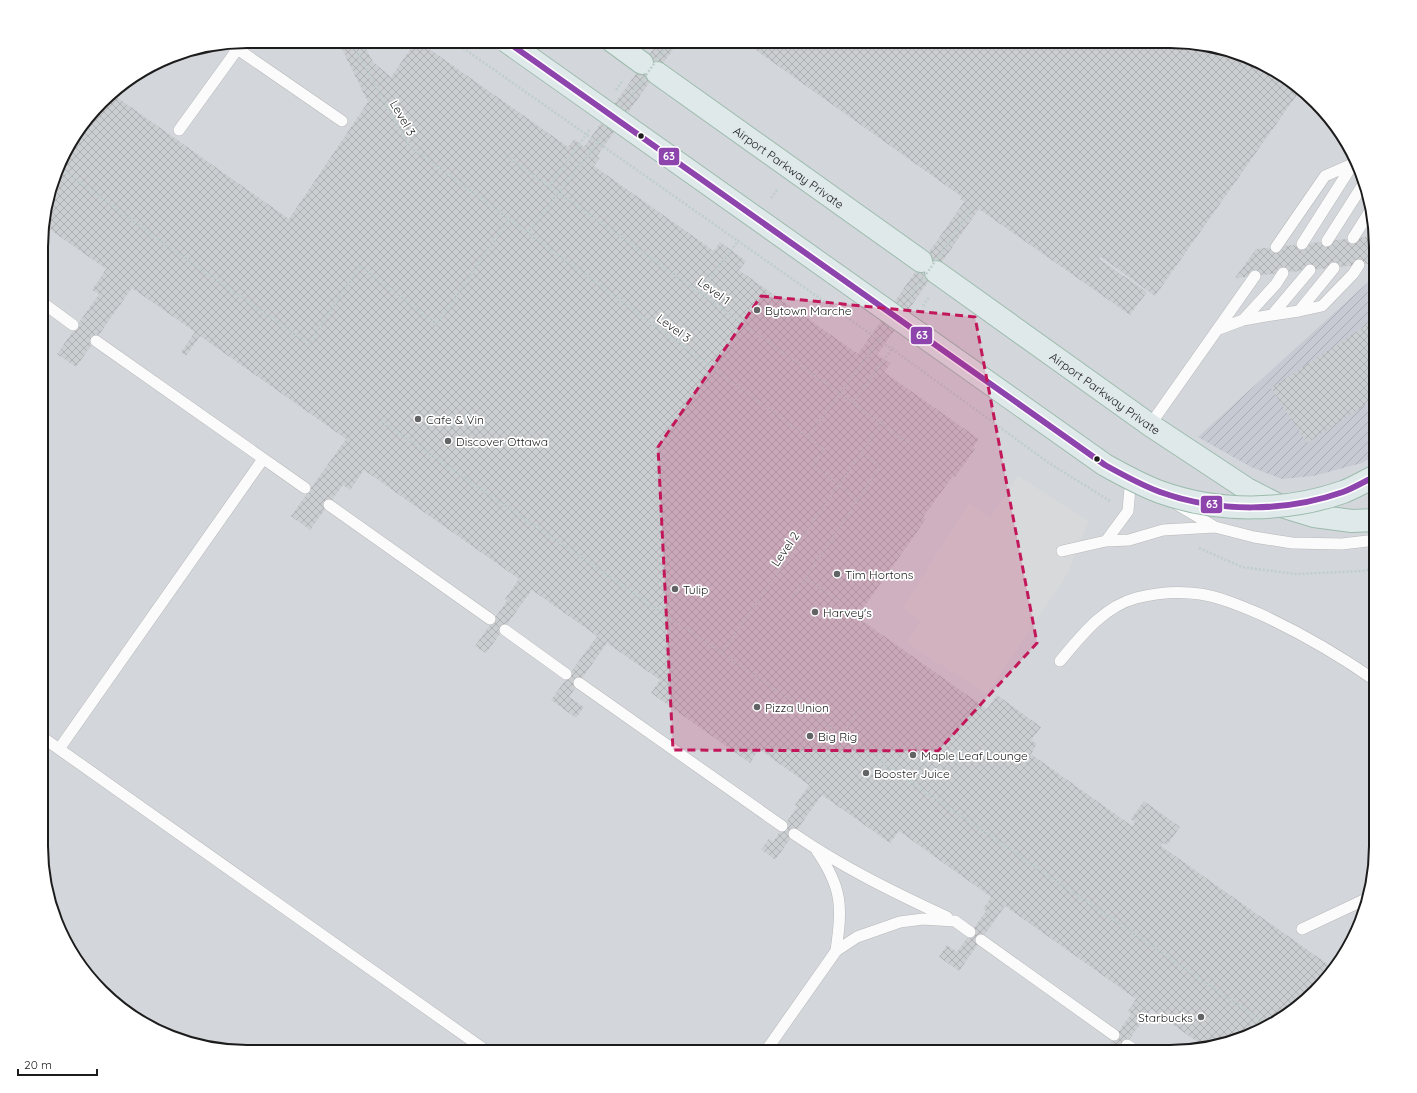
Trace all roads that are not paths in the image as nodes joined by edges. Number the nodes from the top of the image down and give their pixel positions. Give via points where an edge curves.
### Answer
1 (234, 48) edge
2 (240, 48) edge
3 (516, 48) edge
4 (531, 48) edge
5 (622, 48) edge
6 (342, 121) dead end
7 (179, 130) dead end
8 (1351, 165) edge
9 (1352, 167) edge
10 (1360, 189) edge
11 (1366, 217) edge
12 (1353, 238) dead end
13 (1327, 241) dead end
14 (1302, 244) dead end
15 (1276, 247) dead end
16 (1359, 265) dead end
17 (1334, 268) dead end
18 (1310, 270) dead end
19 (1283, 273) dead end
20 (1256, 276) dead end
21 (48, 307) edge
22 (1299, 311) junction
23 (1272, 315) junction
24 (1243, 320) junction
25 (73, 325) dead end
26 (1219, 329) junction
27 (96, 341) dead end
28 (1150, 425) junction
29 (263, 459) junction
30 (1131, 474) junction
31 (1369, 479) edge
32 (305, 488) dead end
33 (329, 506) dead end
34 (1369, 520) edge
35 (1215, 527) junction
36 (1106, 541) junction
37 (1369, 541) edge
38 (1062, 551) dead end
39 (490, 620) dead end
40 (504, 630) dead end
41 (1060, 661) dead end
42 (566, 674) dead end
43 (1369, 676) edge
44 (579, 683) dead end
45 (48, 741) edge
46 (59, 749) junction
47 (782, 826) dead end
48 (794, 834) dead end
49 (815, 849) junction
50 (1361, 900) edge
51 (955, 921) junction
52 (1302, 929) dead end
53 (970, 932) dead end
54 (981, 940) dead end
55 (836, 951) junction
56 (1114, 1035) dead end
57 (478, 1045) edge
58 (770, 1045) edge

1 - 7 lane
2 - 6 lane
3 - 31 highway, bridge via 1105,465 1131,479 1161,492 1198,501 1230,506 1268,507 1309,502 1337,494
4 - 30 lane via 914,317
5 - 28 highway, Airport Parkway Private
8 - 15 lane via 1325,176
9 - 14 lane
10 - 13 lane
11 - 12 lane
16 - 22 lane via 1322,306
17 - 22 lane
18 - 23 lane
19 - 24 lane
20 - 26 lane
21 - 25 lane
22 - 23 lane
23 - 24 lane
24 - 26 lane
26 - 28 lane
27 - 29 lane
28 - 34 highway, Airport Parkway Private via 1247,489 1278,505 1314,516 1352,521
29 - 32 lane
29 - 46 lane
30 - 35 lane
30 - 36 lane via 1128,511
33 - 39 lane
35 - 36 lane via 1163,530 1129,540
35 - 37 lane via 1292,543 1342,544
36 - 38 lane
40 - 42 lane
41 - 43 lane via 1088,628 1110,611 1135,598 1166,594 1200,594 1239,605 1291,628 1340,655
44 - 47 lane
45 - 46 lane
46 - 57 lane
48 - 49 lane
49 - 51 lane via 894,892
49 - 55 lane via 825,863 838,894 841,915
50 - 52 lane
51 - 53 lane
51 - 55 lane via 923,919 900,922 857,937
54 - 56 lane
55 - 58 lane

